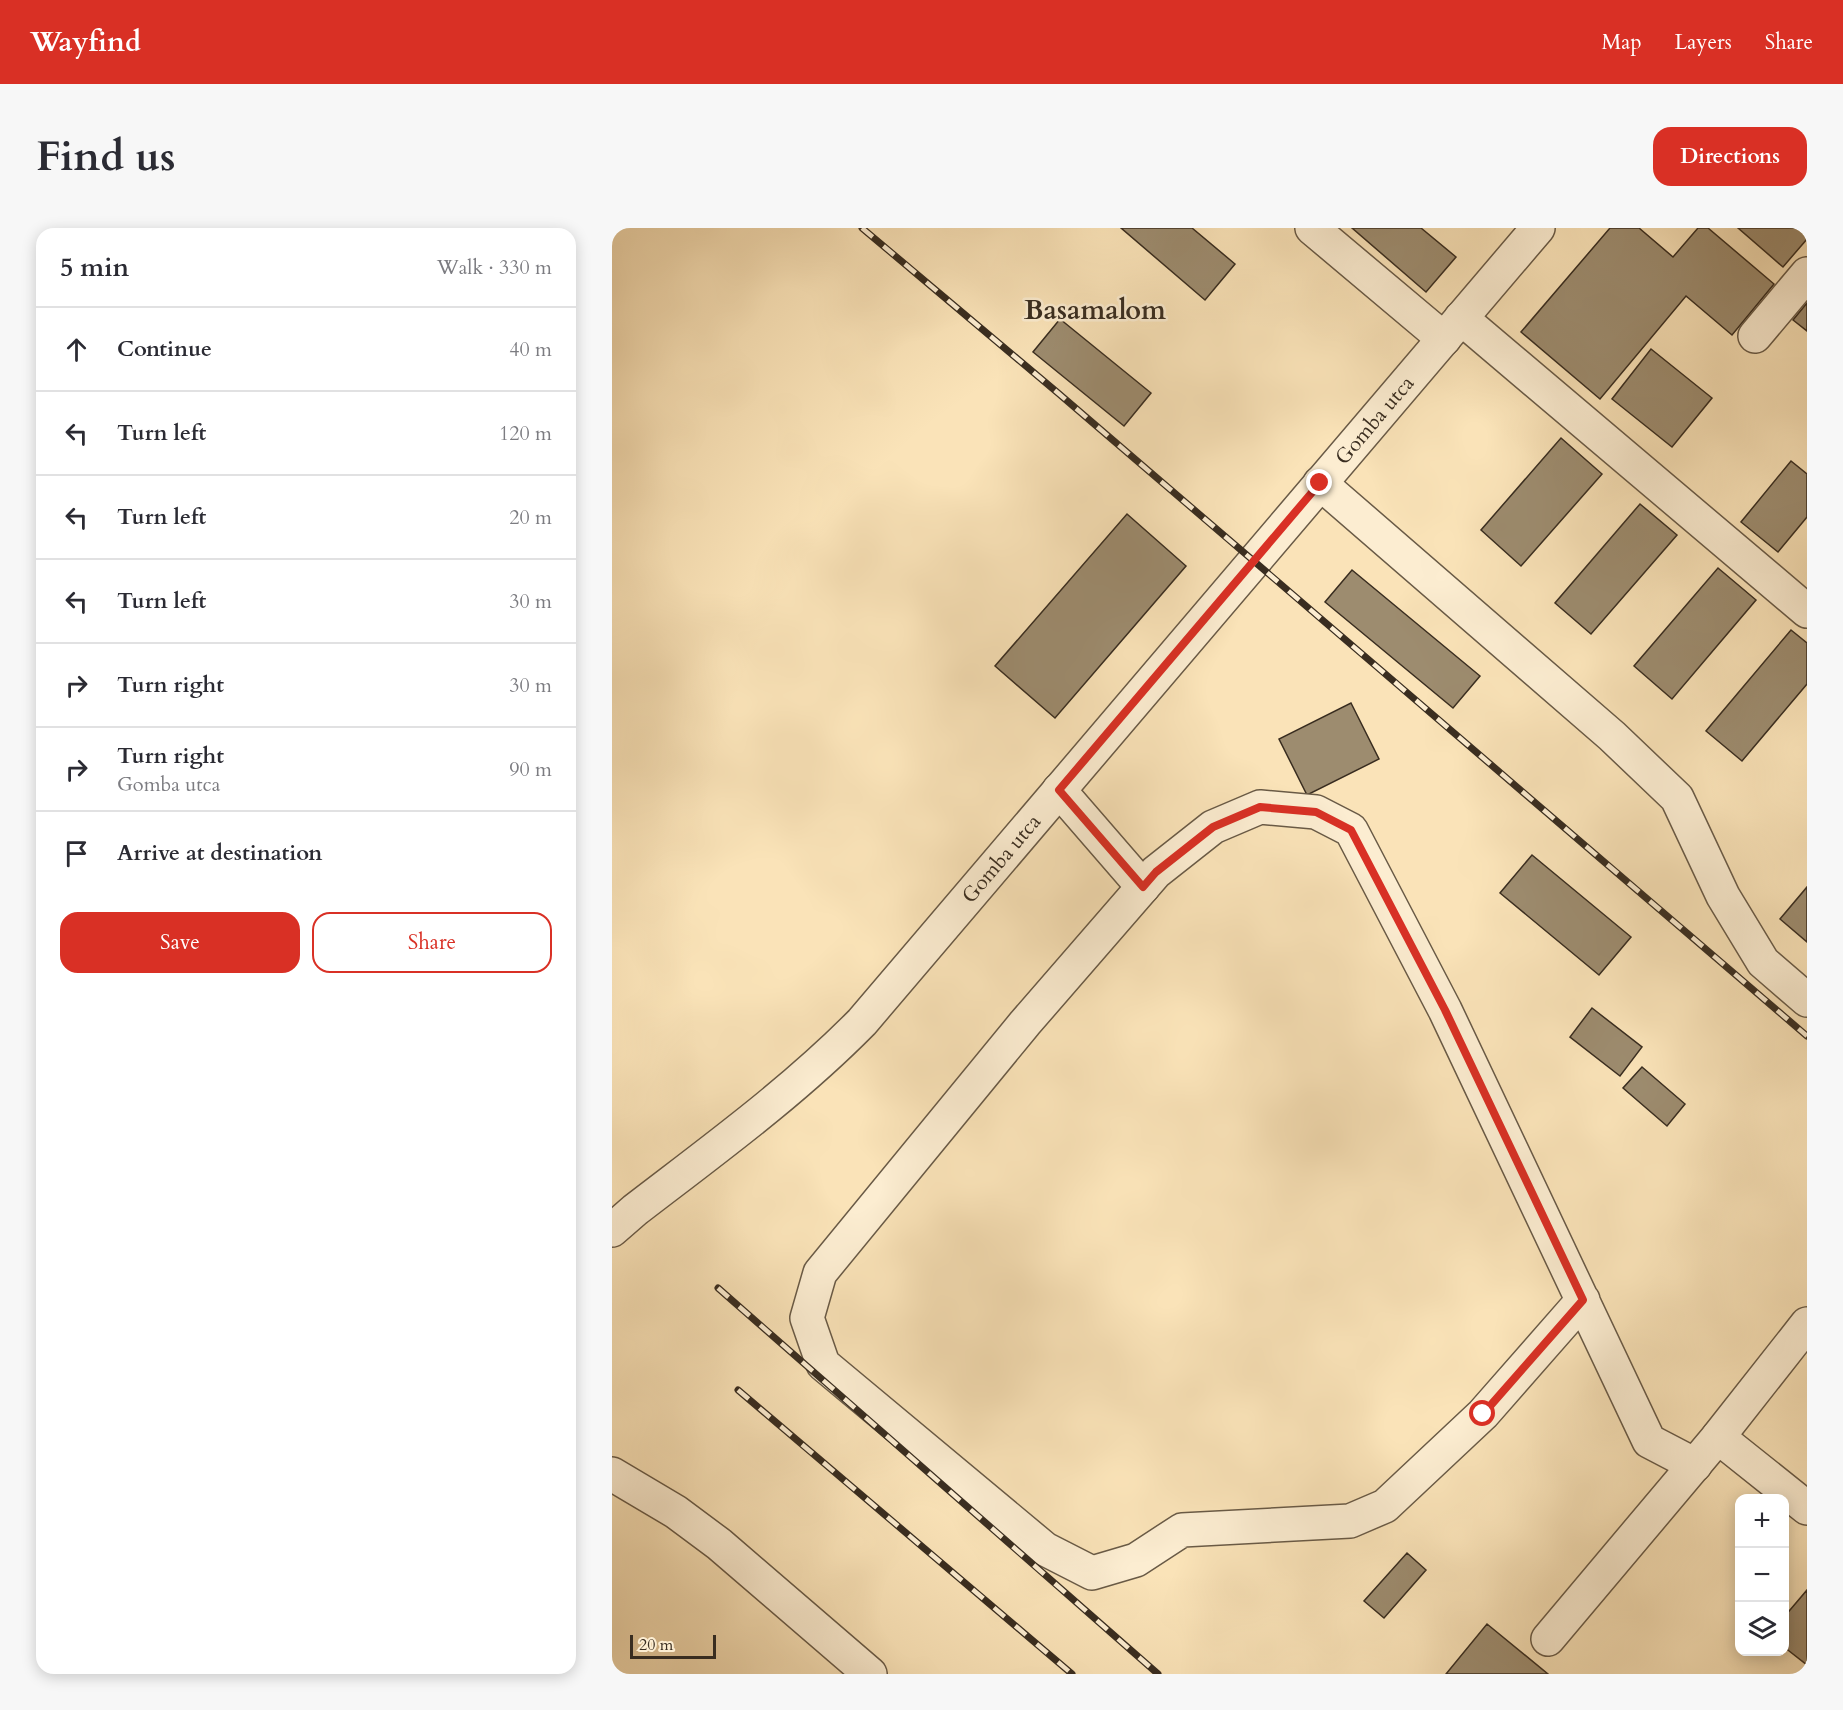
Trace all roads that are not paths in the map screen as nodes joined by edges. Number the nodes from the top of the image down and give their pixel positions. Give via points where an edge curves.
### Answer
1 (1312, 228) edge
2 (1538, 228) edge
3 (1807, 274) edge
4 (1452, 329) junction
5 (1755, 336) dead end
6 (1320, 483) junction
7 (1807, 612) edge
8 (1059, 790) junction
9 (1143, 887) junction
10 (1807, 1000) edge
11 (612, 1230) edge
12 (1583, 1300) junction
13 (1807, 1324) edge
14 (1718, 1437) junction
15 (1695, 1465) junction
16 (612, 1474) edge
17 (1807, 1508) edge
18 (1548, 1639) dead end
19 (870, 1674) edge

1 - 4 street
2 - 4 street, Gomba utca
3 - 5 street
4 - 6 street, Gomba utca
4 - 7 street
6 - 8 street, Gomba utca
6 - 10 street via 1612,736 1677,798 1723,896 1763,962
8 - 9 street
8 - 11 street, Gomba utca via 862,1022 830,1054
9 - 12 street via 1213,827 1260,807 1316,812 1351,830 1445,1010
9 - 12 street via 1025,1023 820,1273 807,1318 823,1364 1045,1549 1092,1573 1136,1560 1182,1530 1350,1521 1385,1506 1483,1414
12 - 15 street via 1649,1441
13 - 14 street
14 - 15 street
14 - 17 street
15 - 18 street
16 - 19 street via 676,1512 719,1544

